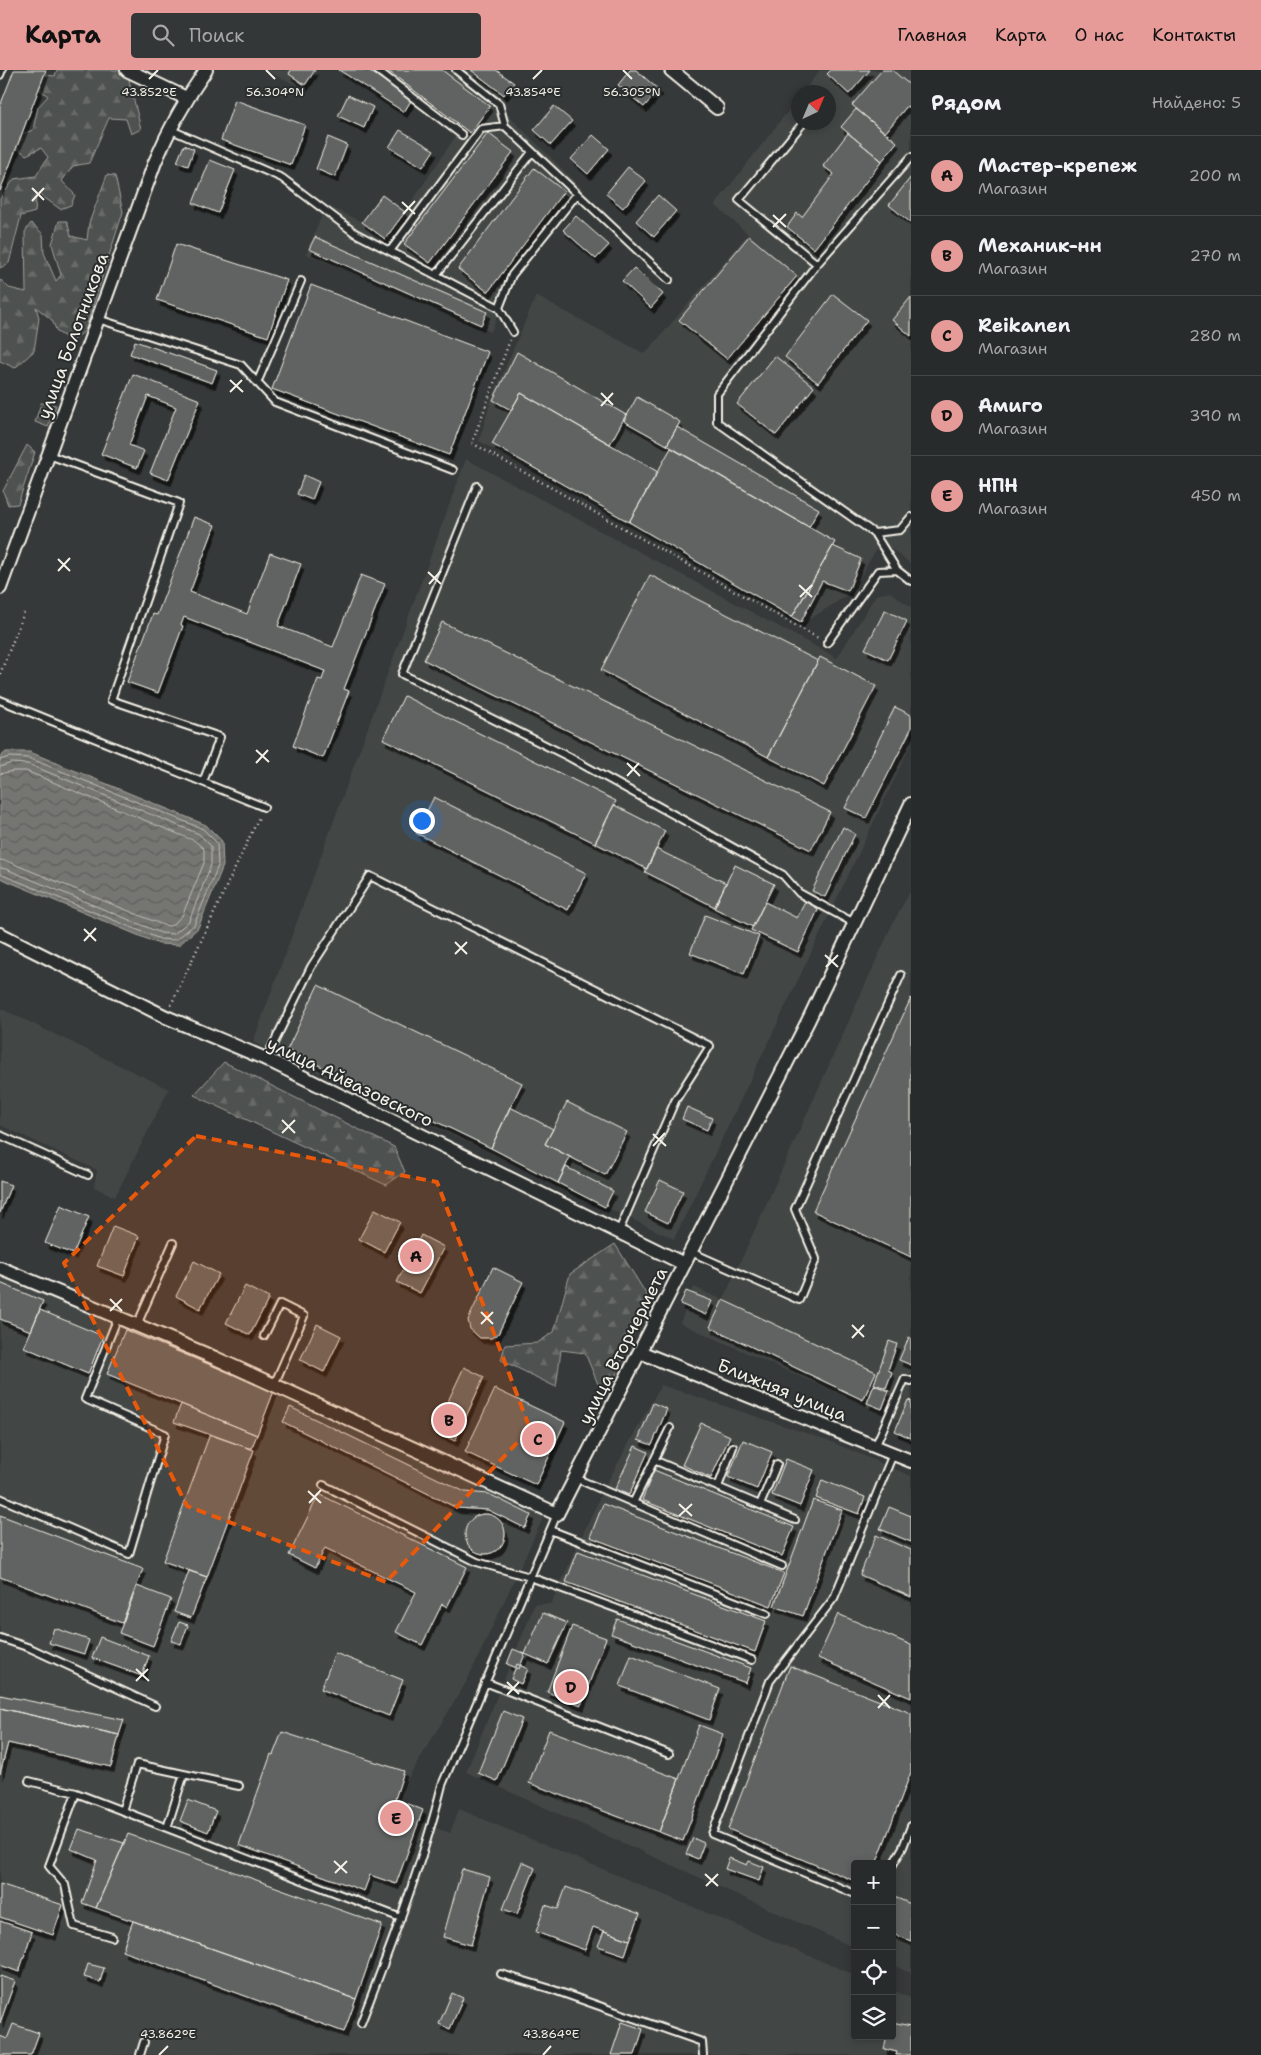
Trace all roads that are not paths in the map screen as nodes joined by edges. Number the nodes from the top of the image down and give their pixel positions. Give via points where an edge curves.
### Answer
1 (2, 70) edge
2 (127, 70) edge
3 (206, 70) edge
4 (377, 70) edge
5 (456, 70) edge
6 (671, 70) edge
7 (0, 76) edge
8 (186, 98) junction
9 (717, 108) dead end
10 (505, 126) junction
11 (169, 129) junction
12 (797, 130) edge
13 (462, 134) dead end
14 (532, 152) junction
15 (911, 157) edge
16 (577, 194) junction
17 (390, 251) junction
18 (817, 264) junction
19 (436, 275) junction
20 (669, 280) dead end
21 (301, 281) dead end
22 (499, 308) junction
23 (98, 319) junction
24 (513, 332) road end
25 (257, 383) junction
26 (49, 455) junction
27 (453, 470) dead end
28 (476, 486) dead end
29 (911, 517) edge
30 (874, 533) junction
31 (4, 567) edge
32 (897, 570) junction
33 (911, 581) edge
34 (0, 588) edge
35 (827, 643) road end
36 (0, 700) edge
37 (204, 782) junction
38 (911, 804) edge
39 (264, 807) road end
40 (854, 923) junction
41 (0, 934) edge
42 (901, 975) dead end
43 (266, 1060) junction
44 (0, 1135) edge
45 (88, 1174) dead end
46 (619, 1231) junction
47 (173, 1243) dead end
48 (691, 1252) junction
49 (684, 1264) junction
50 (0, 1268) edge
51 (118, 1317) junction
52 (137, 1325) junction
53 (264, 1336) dead end
54 (640, 1352) junction
55 (911, 1381) edge
56 (274, 1385) junction
57 (670, 1428) dead end
58 (875, 1446) junction
59 (733, 1447) dead end
60 (893, 1454) junction
61 (654, 1460) junction
62 (911, 1462) edge
63 (777, 1464) dead end
64 (575, 1478) junction
65 (323, 1485) dead end
66 (718, 1487) junction
67 (0, 1498) edge
68 (633, 1503) junction
69 (760, 1505) junction
70 (557, 1514) junction
71 (795, 1520) dead end
72 (550, 1530) junction
73 (782, 1566) dead end
74 (530, 1577) junction
75 (767, 1614) dead end
76 (0, 1638) edge
77 (752, 1660) dead end
78 (485, 1682) junction
79 (155, 1706) dead end
80 (669, 1754) dead end
81 (184, 1774) junction
82 (29, 1781) dead end
83 (239, 1786) dead end
84 (76, 1794) junction
85 (122, 1811) junction
86 (911, 1826) edge
87 (167, 1828) junction
88 (895, 1860) edge
89 (851, 1892) edge
90 (401, 1918) junction
91 (112, 1937) dead end
92 (502, 1974) dead end
93 (361, 2023) dead end
94 (144, 2042) dead end
95 (140, 2055) edge
96 (704, 2055) edge

1 - 7 lane
2 - 8 street
3 - 8 street, улица Болотникова
4 - 13 lane
5 - 10 lane via 499,104
6 - 9 street
8 - 11 street, улица Болотникова
10 - 14 lane
10 - 17 lane via 481,129
11 - 17 lane via 282,178 355,233
11 - 23 street, улица Болотникова
12 - 18 lane via 739,200
14 - 16 lane
14 - 19 lane
15 - 18 lane
16 - 20 lane
16 - 22 lane via 512,275
17 - 19 lane
18 - 30 lane via 717,394 717,422
19 - 22 lane
21 - 25 lane
22 - 24 lane
23 - 25 lane via 241,365
23 - 26 street, улица Болотникова
25 - 27 lane via 275,402
26 - 31 street, улица Болотникова
26 - 37 lane via 179,503 111,700 220,737
28 - 40 lane via 402,674 569,757 783,874 799,893
29 - 30 lane via 900,530
30 - 32 lane
31 - 34 street, улица Болотникова
32 - 33 lane
32 - 35 lane via 878,571
36 - 37 lane
37 - 39 lane
38 - 40 street, улица Вторчермета
40 - 48 street, улица Вторчермета
41 - 43 street, улица Айвазовского via 166,1017
42 - 48 lane via 795,1209 816,1259 799,1300
43 - 46 street, улица Айвазовского
43 - 46 lane via 311,967 370,876 710,1046 675,1101
44 - 45 lane
46 - 49 street, улица Айвазовского
47 - 52 lane
48 - 49 street, улица Вторчермета
49 - 54 street, улица Вторчермета
50 - 51 street
51 - 52 street
51 - 67 lane via 85,1399 165,1434 129,1554
52 - 56 street
53 - 56 lane via 280,1304 304,1316
54 - 58 street, Ближняя улица
54 - 64 street, улица Вторчермета
55 - 58 lane via 905,1379
56 - 70 street
57 - 61 lane
58 - 60 street, Ближняя улица
59 - 66 lane
60 - 62 street, Ближняя улица
60 - 89 lane via 834,1598 770,1681 712,1834
61 - 66 lane
61 - 68 lane
63 - 69 lane
64 - 68 lane
64 - 70 street, улица Вторчермета
65 - 74 lane via 476,1562
66 - 69 lane
68 - 73 lane
69 - 71 lane
70 - 72 lane, улица Вторчермета
72 - 74 lane, улица Вторчермета
72 - 75 lane
74 - 77 lane
74 - 78 lane, улица Вторчермета
76 - 79 lane via 30,1648
78 - 80 lane
78 - 90 lane, улица Вторчермета via 442,1784
81 - 83 lane
81 - 85 lane via 137,1764
81 - 87 lane
82 - 84 lane
84 - 85 lane
84 - 91 lane via 49,1866 65,1885 74,1926
85 - 87 lane
86 - 88 lane
87 - 90 lane
90 - 93 lane, улица Вторчермета
92 - 96 lane via 702,2042
94 - 95 lane

